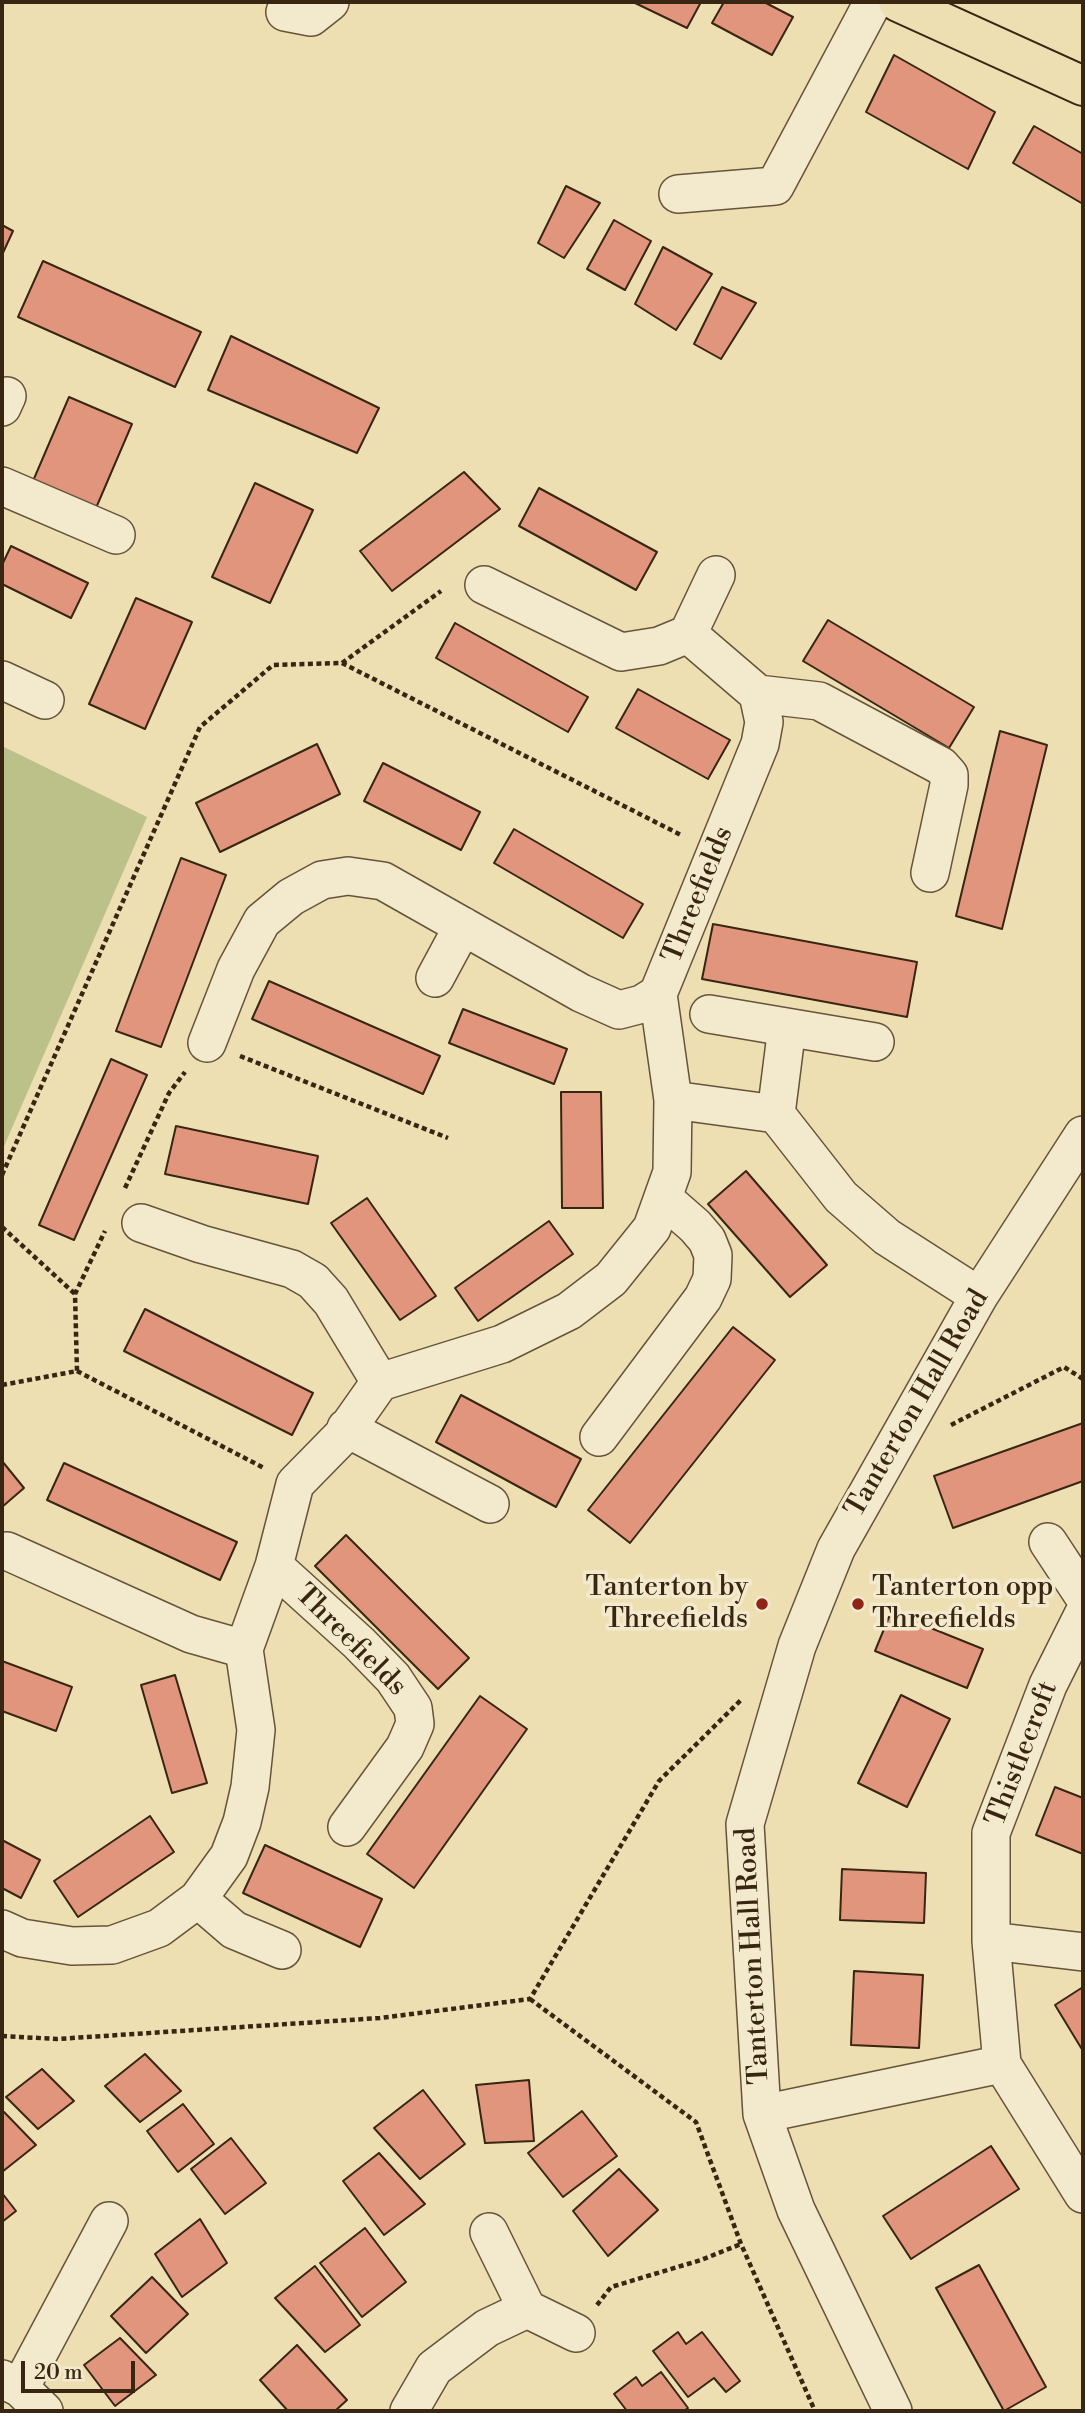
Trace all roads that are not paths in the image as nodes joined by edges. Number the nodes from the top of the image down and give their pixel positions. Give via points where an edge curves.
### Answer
1 (330, 2) edge
2 (873, 2) edge
3 (898, 2) edge
4 (285, 12) dead end
5 (1083, 86) edge
6 (678, 194) dead end
7 (2, 486) edge
8 (116, 535) dead end
9 (716, 575) dead end
10 (484, 585) dead end
11 (688, 634) junction
12 (2, 680) edge
13 (758, 694) junction
14 (45, 701) dead end
15 (930, 873) dead end
16 (463, 926) junction
17 (435, 978) dead end
18 (658, 994) junction
19 (709, 1014) dead end
20 (787, 1027) junction
21 (875, 1042) dead end
22 (207, 1043) road end
23 (673, 1100) junction
24 (776, 1114) junction
25 (1083, 1135) edge
26 (663, 1198) junction
27 (124, 1212) road end
28 (979, 1296) junction
29 (380, 1382) junction
30 (346, 1428) junction
31 (600, 1437) dead end
32 (490, 1504) dead end
33 (1048, 1542) dead end
34 (7, 1551) dead end
35 (274, 1566) junction
36 (1083, 1595) edge
37 (1083, 1615) edge
38 (244, 1649) junction
39 (347, 1827) dead end
40 (198, 1899) junction
41 (2, 1930) edge
42 (991, 1941) junction
43 (282, 1950) dead end
44 (1083, 1952) edge
45 (1002, 2064) junction
46 (762, 2115) junction
47 (1083, 2194) edge
48 (109, 2221) dead end
49 (488, 2232) dead end
50 (527, 2309) junction
51 (576, 2333) road end
52 (22, 2393) edge
53 (409, 2411) edge
54 (893, 2411) edge

1 - 4 street via 311,17
2 - 6 street via 775,186
3 - 5 main road
7 - 8 street
9 - 11 street
10 - 11 street via 621,652 659,646
11 - 13 street
12 - 14 street
13 - 15 street via 819,701 941,766 949,775 949,785
13 - 18 street, Threefields via 764,722 760,744
16 - 17 street
16 - 18 street via 619,1010
16 - 22 street via 383,881 348,876 321,880 262,921 236,969
18 - 23 street, Threefields
19 - 20 street
20 - 21 street
20 - 24 street
23 - 24 street
23 - 26 street, Threefields via 672,1172
24 - 28 street via 841,1197 887,1237
25 - 28 street, Tanterton Hall Road
26 - 29 street, Threefields via 652,1228 611,1279 569,1311 502,1344
26 - 31 street via 707,1240 713,1255 712,1279 703,1298
27 - 29 street via 201,1244 292,1269 313,1282 331,1301
28 - 46 street, Tanterton Hall Road via 836,1549 797,1646 745,1824
29 - 30 street, Threefields
30 - 32 street
30 - 35 street, Threefields via 295,1484
33 - 36 street
34 - 38 street via 191,1634
35 - 38 street, Threefields
35 - 39 street, Threefields via 359,1643 393,1678 413,1708 415,1724 405,1747
37 - 42 street, Thistlecroft via 1048,1685 991,1833
38 - 40 street, Threefields via 256,1730 250,1787 229,1856
40 - 41 street, Threefields via 159,1928 112,1945 72,1946
40 - 43 street via 234,1930
42 - 44 street
42 - 45 street, Thistlecroft
45 - 46 street
45 - 47 street, Thistlecroft
46 - 54 street, Tanterton Hall Road via 796,2210
48 - 52 street
49 - 50 street
50 - 51 street
50 - 53 street via 486,2328 434,2368

